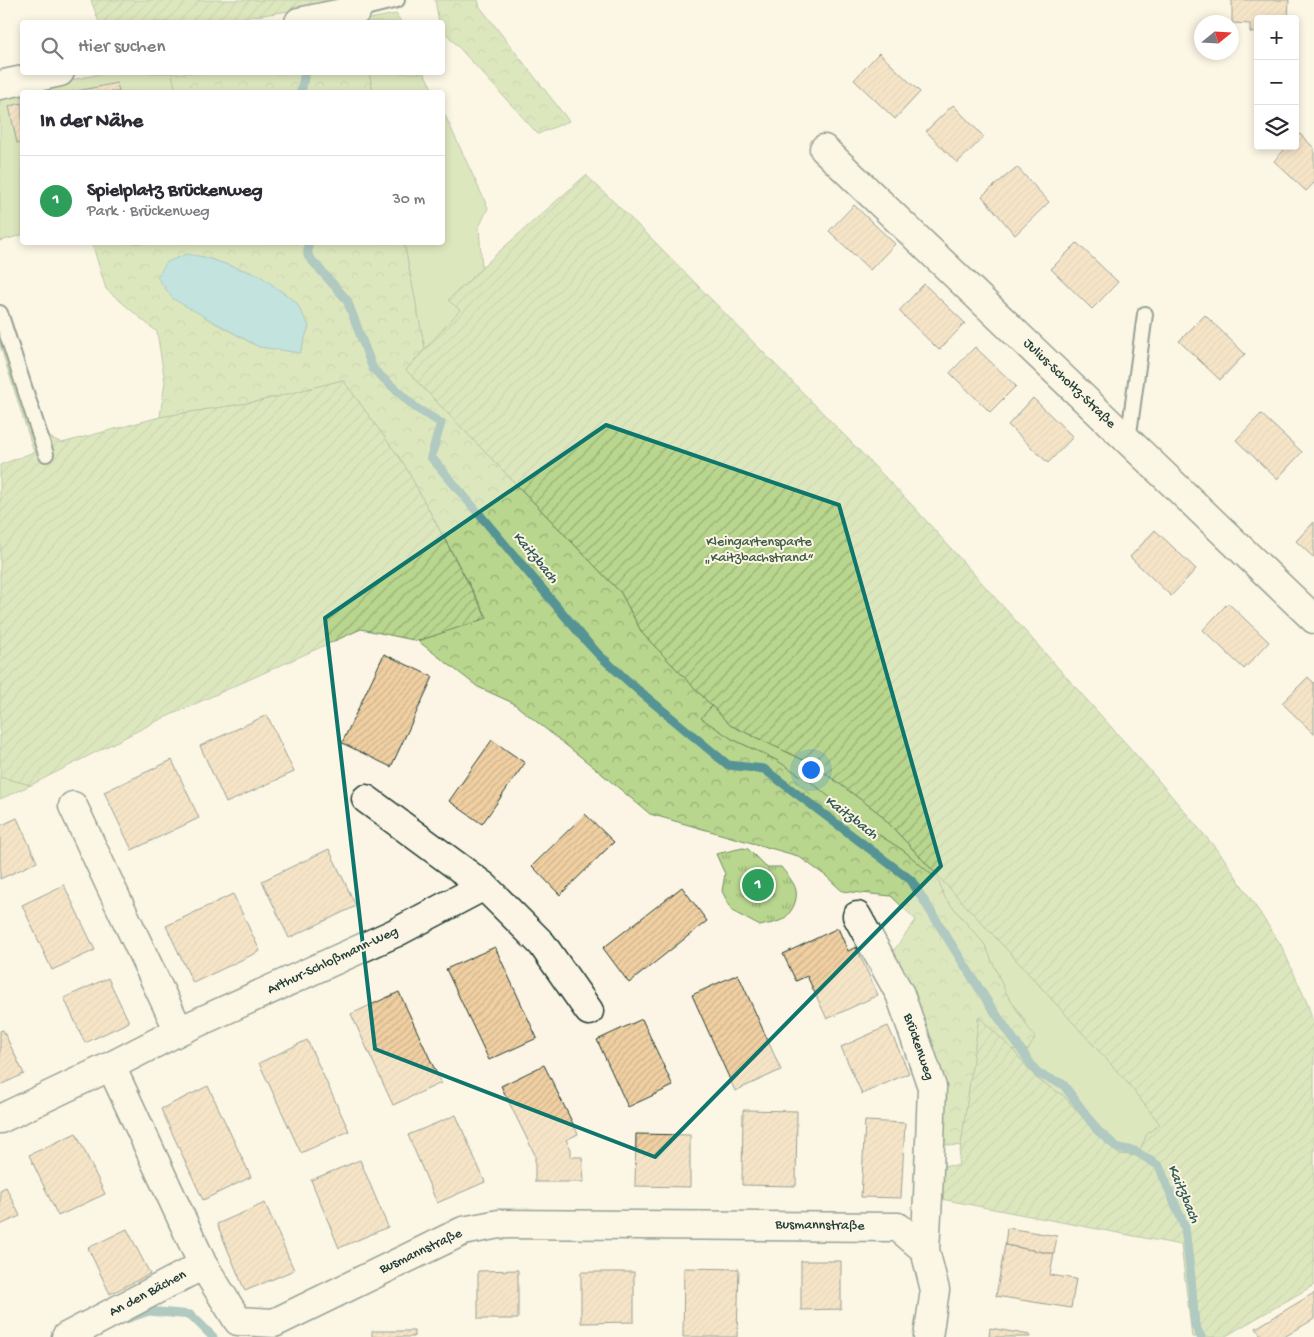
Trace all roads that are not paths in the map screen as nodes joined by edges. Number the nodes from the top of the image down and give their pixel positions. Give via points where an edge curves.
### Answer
1 (397, 0) edge
2 (356, 10) joint
3 (310, 20) edge
4 (46, 75) edge
5 (0, 85) edge
6 (824, 149) dead end
7 (0, 313) edge
8 (1145, 314) dead end
9 (1128, 441) junction
10 (46, 454) dead end
11 (1314, 618) edge
12 (366, 799) dead end
13 (73, 806) dead end
14 (484, 886) junction
15 (857, 916) dead end
16 (589, 1011) dead end
17 (179, 1030) junction
18 (111, 1066) junction
19 (0, 1119) edge
20 (925, 1250) junction
21 (203, 1265) junction
22 (66, 1337) edge
23 (928, 1337) edge

1 - 2 lane
2 - 3 street
4 - 5 street
6 - 9 street, Julius-Scholtz-Straße
7 - 10 lane
8 - 9 lane
9 - 11 street, Julius-Scholtz-Straße
12 - 14 street
13 - 17 street
14 - 16 street via 542,944
14 - 17 street, Arthur-Schloßmann-Weg via 395,933
15 - 20 street, Brückenweg via 900,994 932,1087
17 - 18 street, Arthur-Schloßmann-Weg
18 - 19 street
18 - 21 street, Busmannstraße
20 - 21 street, Busmannstraße via 898,1226 499,1224 463,1231 274,1323 238,1321
20 - 23 street via 935,1290
21 - 22 street, An den Bächen

